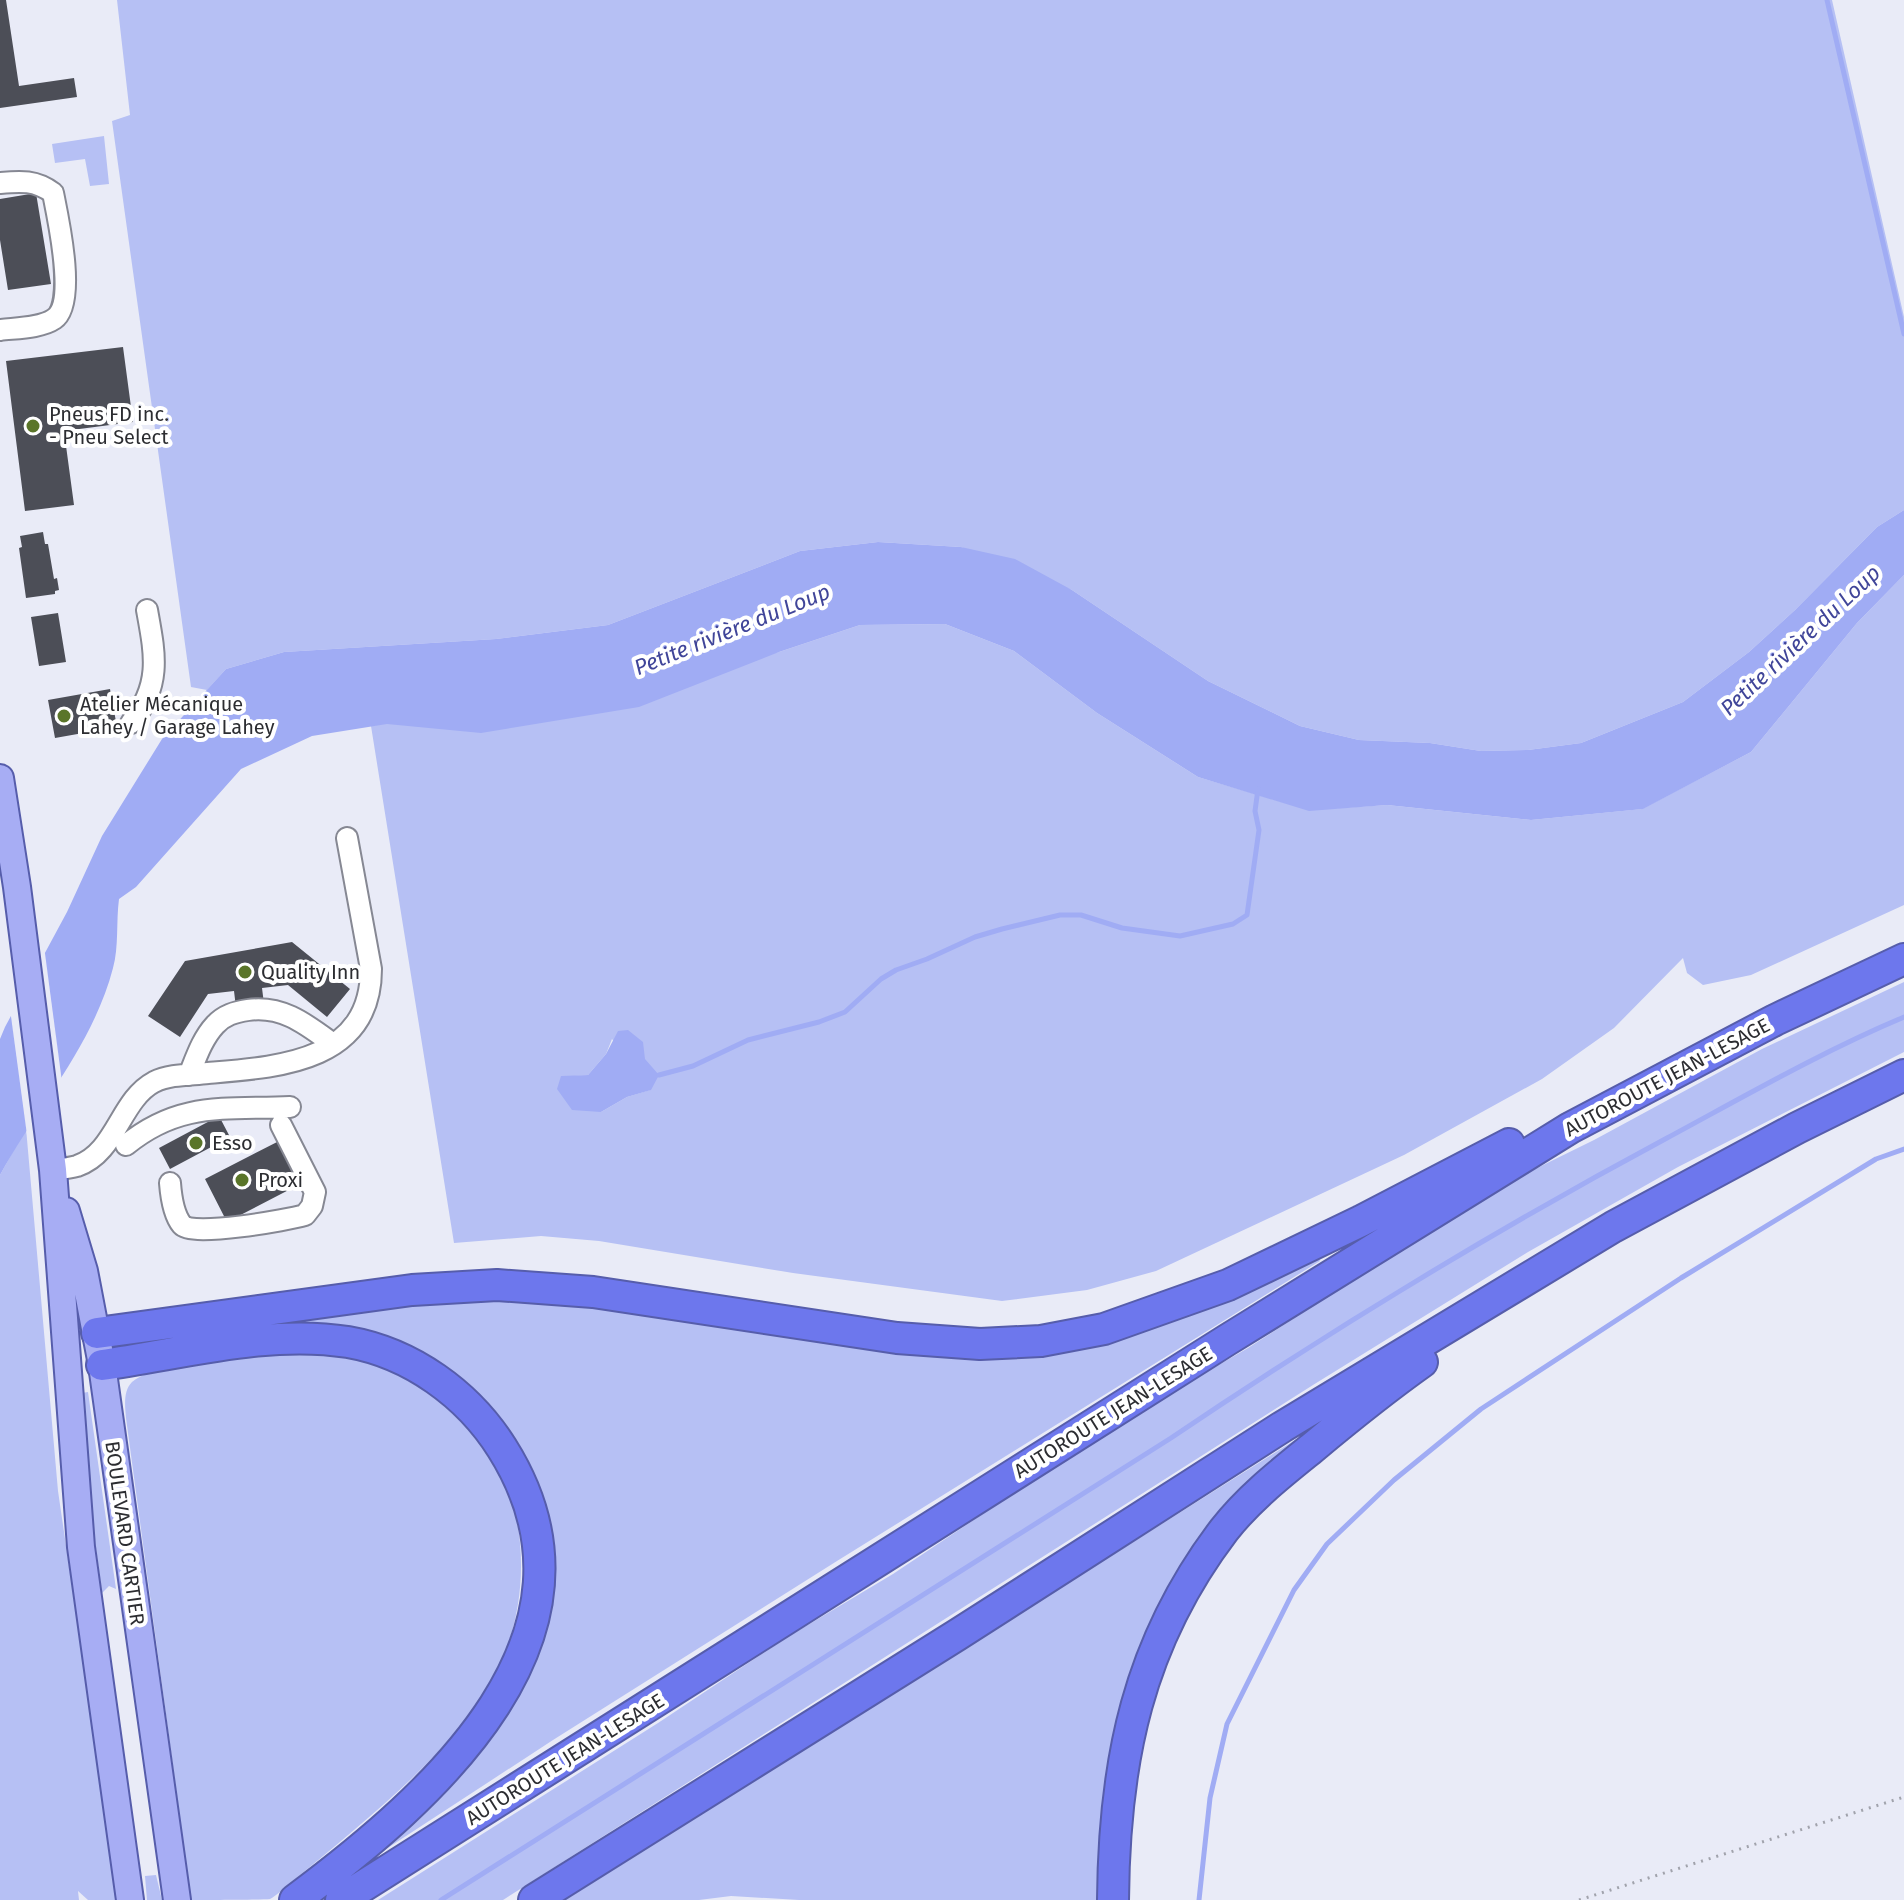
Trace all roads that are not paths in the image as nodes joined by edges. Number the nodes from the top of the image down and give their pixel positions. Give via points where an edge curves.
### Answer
1 (0, 183) edge
2 (0, 330) edge
3 (147, 610) dead end
4 (131, 723) dead end
5 (0, 778) edge
6 (4, 824) edge
7 (347, 838) dead end
8 (1904, 959) edge
9 (1775, 1020) junction
10 (333, 1044) junction
11 (189, 1075) junction
12 (1904, 1075) edge
13 (126, 1145) dead end
14 (53, 1170) junction
15 (170, 1183) dead end
16 (1613, 1227) junction
17 (97, 1333) junction
18 (64, 1338) junction
19 (102, 1365) junction
20 (67, 1370) junction
21 (176, 1894) edge
22 (130, 1900) edge
23 (295, 1900) edge
24 (341, 1900) edge
25 (534, 1900) edge
26 (1113, 1900) edge

1 - 2 lane via 41,184 53,193 65,290 64,309 54,320
3 - 4 lane via 154,670 147,700
5 - 6 main road, BOULEVARD CARTIER
6 - 14 main road, BOULEVARD CARTIER via 17,887
7 - 10 lane via 371,991 361,1019
8 - 9 highway, AUTOROUTE JEAN-LESAGE
9 - 17 highway via 1637,1081 1228,1285 1076,1335 1014,1344 936,1341 593,1292 497,1285 383,1293
9 - 24 highway, AUTOROUTE JEAN-LESAGE via 1570,1128 1393,1236
10 - 11 lane via 273,1067
10 - 11 lane via 287,1014 234,1012 205,1038
11 - 14 lane via 153,1083 97,1154 78,1166
12 - 16 highway
13 - 15 lane via 159,1122 193,1111 286,1116 315,1192 305,1215 188,1229 176,1213
14 - 17 main road, BOULEVARD CARTIER
14 - 18 main road, BOULEVARD CARTIER
16 - 25 highway via 1282,1427
16 - 26 highway via 1358,1410 1259,1492 1225,1529 1172,1615 1132,1716 1116,1814
17 - 18 main road
17 - 19 main road, BOULEVARD CARTIER
18 - 20 main road, BOULEVARD CARTIER
19 - 20 main road
19 - 21 main road, BOULEVARD CARTIER
19 - 23 highway via 294,1338 375,1349 429,1374 472,1409 506,1454 531,1505 538,1532 537,1601 522,1655 494,1708 418,1797
20 - 22 main road, BOULEVARD CARTIER via 81,1547

